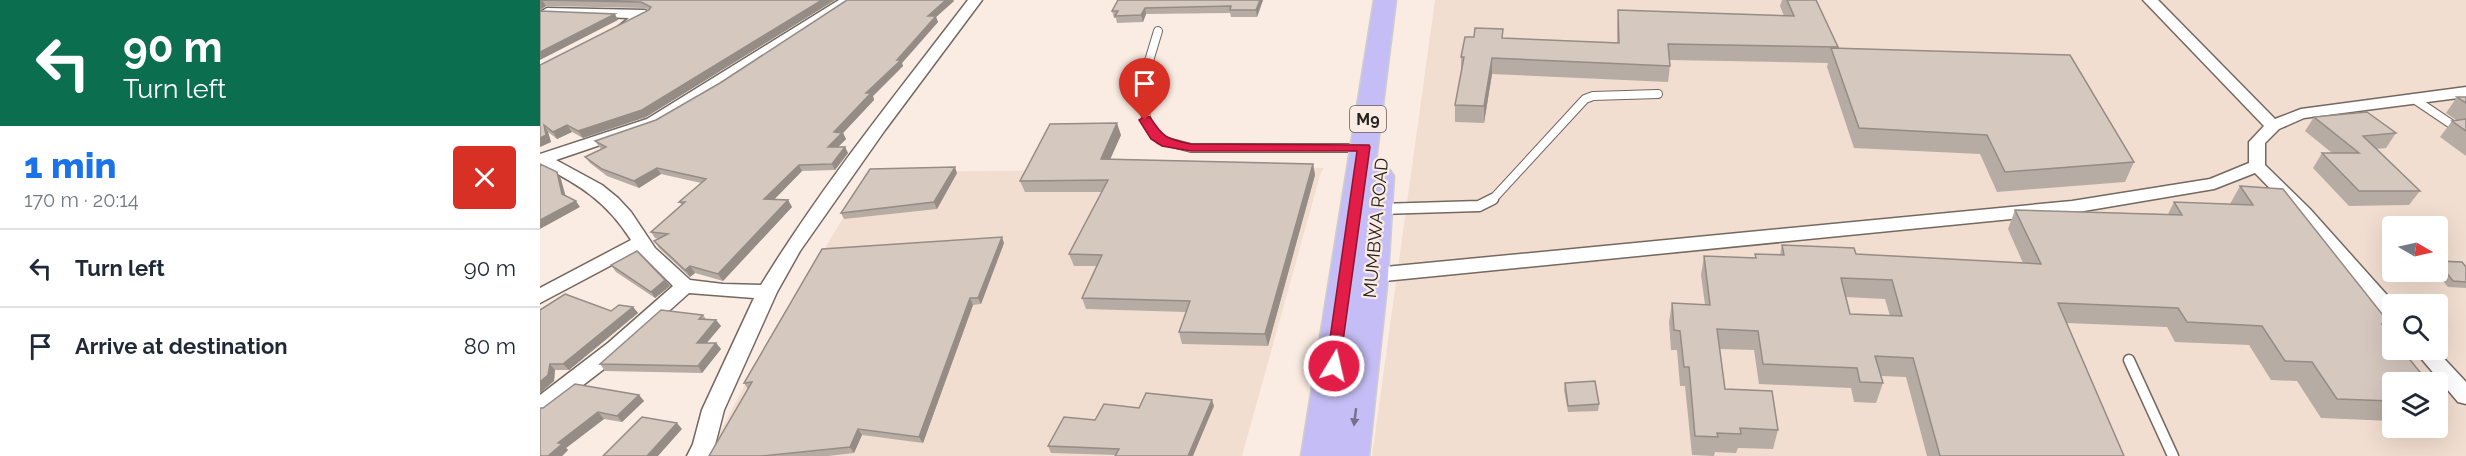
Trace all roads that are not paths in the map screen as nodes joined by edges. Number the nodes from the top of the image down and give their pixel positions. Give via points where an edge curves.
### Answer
1 (571, 0) edge
2 (848, 0) edge
3 (975, 0) edge
4 (1385, 0) edge
5 (1402, 0) edge
6 (2150, 0) edge
7 (543, 13) edge
8 (1158, 31) dead end
9 (613, 32) edge
10 (1658, 94) dead end
11 (2456, 96) edge
12 (2415, 99) junction
13 (2273, 126) junction
14 (2466, 134) edge
15 (1364, 147) junction
16 (541, 160) edge
17 (2256, 166) junction
18 (1377, 209) junction
19 (641, 242) junction
20 (1360, 276) junction
21 (685, 286) junction
22 (767, 292) junction
23 (540, 296) edge
24 (2382, 303) edge
25 (2129, 360) dead end
26 (2433, 360) edge
27 (2466, 396) edge
28 (540, 406) edge
29 (698, 456) edge
30 (1320, 456) edge
31 (1350, 456) edge
32 (2173, 456) edge

1 - 7 street
2 - 16 street via 653,122
3 - 22 street via 839,183
4 - 15 main road, MUMBWA ROAD / M9
5 - 18 main road, MUMBWA ROAD / M9
6 - 13 street
7 - 9 street via 645,14
8 - 15 lane via 1141,94 1145,120 1155,136 1167,143 1191,148
10 - 18 lane via 1585,99 1492,200 1479,206
11 - 12 street
12 - 13 street via 2301,114
12 - 14 lane
13 - 17 street via 2257,142
15 - 20 main road, MUMBWA ROAD / M9
16 - 19 street via 596,189 625,216
17 - 20 street via 2214,184 2072,207
17 - 24 street via 2304,213
18 - 20 main road, MUMBWA ROAD / M9
19 - 21 street via 663,269
19 - 23 street
20 - 30 main road, MUMBWA ROAD / M9
20 -> 31 main road, MUMBWA ROAD / M9
21 - 22 street
21 - 28 street via 621,346
22 - 29 street via 713,410
25 - 32 lane
26 - 27 street

